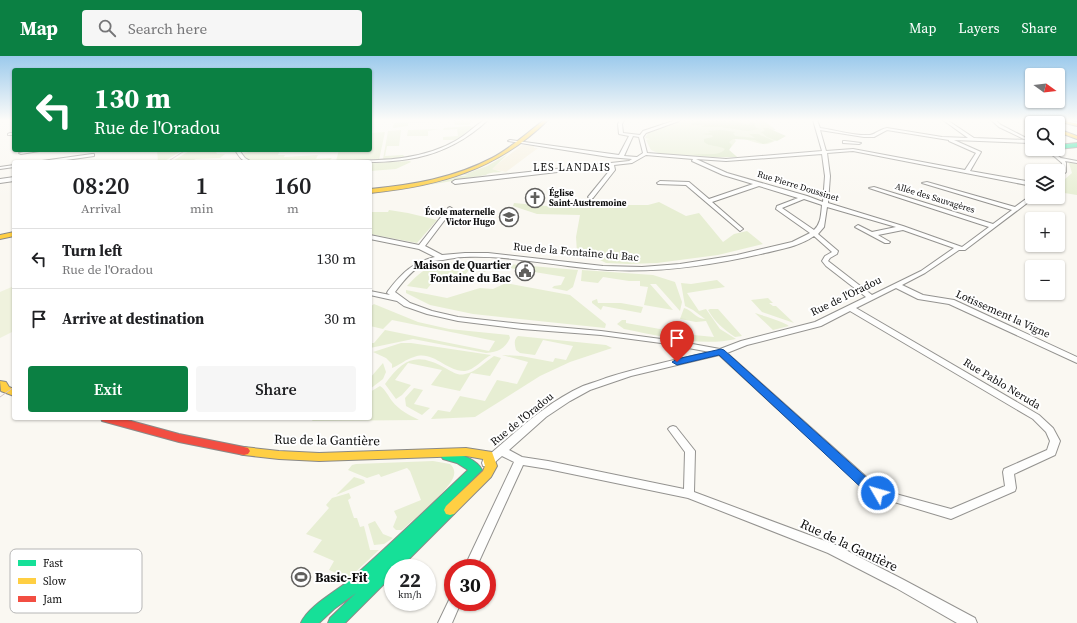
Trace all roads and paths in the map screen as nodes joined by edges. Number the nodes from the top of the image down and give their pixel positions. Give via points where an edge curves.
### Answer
1 (447, 146) edge
2 (507, 146) edge
3 (509, 146) edge
4 (546, 146) edge
5 (626, 146) edge
6 (644, 146) edge
7 (822, 146) edge
8 (852, 146) edge
9 (967, 146) edge
10 (1065, 148) edge
11 (1077, 148) edge
12 (853, 150) junction
13 (92, 152) edge
14 (239, 152) edge
15 (823, 152) junction
16 (646, 154) junction
17 (1057, 156) edge
18 (621, 157) junction
19 (690, 158) junction
20 (640, 159) junction
21 (1062, 159) junction
22 (60, 160) edge
23 (245, 160) edge
24 (372, 161) edge
25 (1077, 162) edge
26 (1064, 164) edge
27 (12, 165) edge
28 (611, 165) junction
29 (0, 168) edge
30 (967, 171) junction
31 (12, 179) edge
32 (0, 181) edge
33 (455, 182) dead end
34 (660, 183) dead end
35 (1025, 183) edge
36 (759, 184) junction
37 (925, 184) dead end
38 (372, 188) edge
39 (872, 188) dead end
40 (372, 191) edge
41 (591, 197) dead end
42 (805, 197) junction
43 (708, 201) junction
44 (1025, 202) edge
45 (824, 203) junction
46 (450, 209) dead end
47 (1016, 209) junction
48 (993, 226) junction
49 (858, 227) dead end
50 (904, 228) junction
51 (740, 229) dead end
52 (815, 233) junction
53 (12, 234) edge
54 (872, 234) junction
55 (372, 236) edge
56 (0, 237) edge
57 (12, 238) edge
58 (0, 241) edge
59 (887, 242) dead end
60 (421, 247) junction
61 (960, 248) junction
62 (443, 258) junction
63 (896, 285) junction
64 (372, 293) edge
65 (872, 298) junction
66 (397, 299) junction
67 (850, 308) junction
68 (680, 344) junction
69 (721, 352) junction
70 (687, 360) junction
71 (1077, 360) edge
72 (1, 383) edge
73 (12, 386) edge
74 (12, 393) edge
75 (114, 420) edge
76 (673, 430) dead end
77 (501, 450) junction
78 (432, 454) junction
79 (491, 460) junction
80 (520, 461) junction
81 (476, 470) junction
82 (689, 494) junction
83 (474, 559) edge
84 (451, 611) edge
85 (308, 623) edge
86 (335, 623) edge
87 (445, 623) edge
88 (970, 623) edge

1 - 24 street via 419,158
2 - 38 main road via 488,158 457,171 415,182
3 - 40 main road via 494,159 465,172 413,185
4 - 18 street
5 - 18 street
6 - 16 street
7 - 15 street
8 - 12 street
9 - 30 street via 979,152
10 - 11 main road
12 - 15 street
12 - 30 street
13 - 22 street
14 - 23 street
15 - 19 street via 726,160
15 - 45 street via 827,172
16 - 19 street
16 - 20 street
17 - 21 street
18 - 20 street
19 - 36 street, Rue Pierre Doussinet via 725,174
20 - 28 street
21 - 25 street
21 - 26 street
27 - 29 street
28 - 33 street
28 - 41 street via 613,170
30 - 35 street
31 - 32 street
34 - 43 street via 689,182
36 - 42 street, Rue Pierre Doussinet
36 - 43 street
37 - 47 street
39 - 48 street, Allée des Sauvagères
42 - 45 street, Rue Pierre Doussinet
42 - 52 street via 779,209
43 - 51 street
44 - 47 street, Rue de l'Oradou
45 - 50 street, Rue Pierre Doussinet
45 - 52 street via 822,226
46 - 60 street
47 - 48 street, Rue de l'Oradou
48 - 61 street, Rue de l'Oradou
49 - 54 street
50 - 54 street
50 - 61 street, Rue Pierre Doussinet
52 - 62 street, Rue de la Fontaine du Bac via 798,241 740,257 666,268 602,268 493,256
52 - 65 street via 835,251 835,254 827,257 825,261 828,265
53 - 56 main road
54 - 59 street
55 - 60 street
57 - 58 main road
60 - 62 street
61 - 63 street, Rue de l'Oradou
62 - 66 street, Rue de la Fontaine du Bac via 426,261 414,268 397,284 392,294
63 - 65 street, Rue de l'Oradou
63 - 71 street, Lotissement la Vigne via 921,297 951,302
64 - 66 street
65 - 67 street, Rue de l'Oradou
66 - 68 street via 437,316 471,322
67 - 69 street, Rue de l'Oradou via 809,327 744,343
67 - 69 street, Rue Pablo Neruda via 1036,417 1050,430 1055,441 1051,452 1008,472 1011,488 951,514 878,493
68 - 69 street
68 - 70 street via 685,349
69 - 70 street, Rue de l'Oradou
70 - 77 street, Rue de l'Oradou via 629,374 587,388 543,415
72 - 73 main road
72 - 74 main road
75 - 78 main road, Rue de la Gantière via 214,446 259,453 303,457
76 - 82 street via 690,451
77 - 79 street, Rue de l'Oradou
77 - 80 street
78 - 79 main road, Rue de la Gantière via 457,450 482,453 488,455
78 - 81 main road, Rue de la Gantière via 460,458
79 - 81 street
79 - 86 main road, Rue de l'Oradou via 487,474
80 - 82 street, Rue de la Gantière
80 - 83 street
81 - 85 main road via 355,585
82 - 88 street, Rue de la Gantière via 832,549
84 - 87 street

